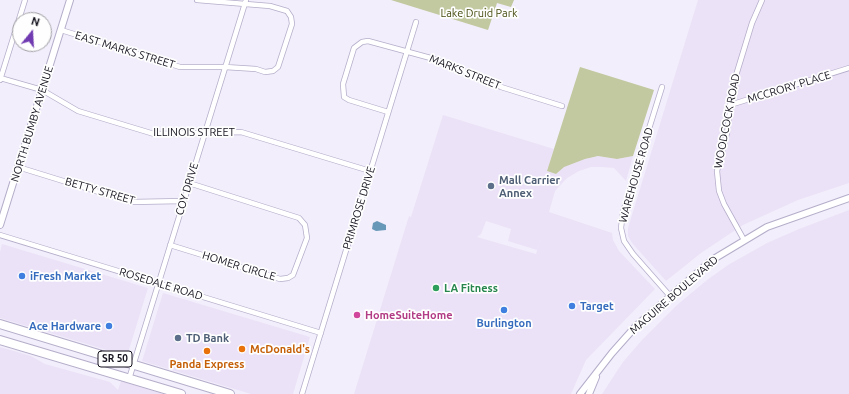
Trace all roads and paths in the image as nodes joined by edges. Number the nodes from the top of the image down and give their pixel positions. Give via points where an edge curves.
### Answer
1 (25, 0) edge
2 (70, 0) edge
3 (197, 0) edge
4 (762, 0) edge
5 (245, 2) edge
6 (416, 22) dead end
7 (61, 30) junction
8 (408, 52) junction
9 (225, 67) junction
10 (849, 68) edge
11 (0, 79) edge
12 (662, 87) dead end
13 (42, 90) junction
14 (730, 105) junction
15 (562, 106) dead end
16 (388, 112) junction
17 (204, 133) junction
18 (18, 167) junction
19 (370, 171) junction
20 (189, 183) junction
21 (849, 198) edge
22 (184, 201) junction
23 (0, 225) edge
24 (0, 235) edge
25 (744, 240) junction
26 (170, 245) junction
27 (159, 283) junction
28 (670, 296) junction
29 (0, 324) edge
30 (321, 333) junction
31 (0, 340) edge
32 (133, 365) junction
33 (599, 370) junction
34 (129, 379) junction
35 (181, 394) edge
36 (230, 394) edge
37 (302, 394) edge
38 (580, 394) edge
39 (589, 394) edge

1 - 11 street
2 - 7 street, NORTH BUMBY AVENUE
3 - 5 street
4 - 14 street, WOODCOCK ROAD via 743,50
5 - 9 street, COY DRIVE
5 - 9 street, EAST MARKS STREET via 280,8 291,16 291,30 281,63 273,71 265,72
6 - 8 street, PRIMROSE DRIVE
7 - 9 street, EAST MARKS STREET via 180,67
7 - 13 street, NORTH BUMBY AVENUE
8 - 15 street, MARKS STREET via 438,60 501,87
8 - 16 street, PRIMROSE DRIVE
8 - 16 street, MARKS STREET via 368,41 354,48 343,84 344,97
9 - 17 street, COY DRIVE
10 - 14 street, MCCRORY PLACE
11 - 13 street, ILLINOIS STREET
12 - 28 street, WAREHOUSE ROAD via 620,228 624,241 633,254
13 - 17 street, ILLINOIS STREET via 78,111 154,134
13 - 18 street, NORTH BUMBY AVENUE
14 - 25 street, WOODCOCK ROAD via 716,177 724,204
16 - 19 street, PRIMROSE DRIVE
17 - 19 street, ILLINOIS STREET via 241,132
17 - 20 street, COY DRIVE
18 - 22 street, BETTY STREET via 131,202
18 - 23 street, NORTH BUMBY AVENUE
19 - 30 street, PRIMROSE DRIVE
20 - 22 street, COY DRIVE
20 - 26 street, HOMER CIRCLE via 299,218 305,225 307,238 293,275 280,279
21 - 25 street, MAGUIRE BOULEVARD via 784,220
22 - 26 street, COY DRIVE
24 - 27 street, ROSEDALE ROAD
25 - 28 street, MAGUIRE BOULEVARD via 712,260
26 - 27 street, COY DRIVE
27 - 30 street, ROSEDALE ROAD
27 - 32 street, COY DRIVE
28 - 33 street, MAGUIRE BOULEVARD via 636,326
29 - 32 highway, SR 50
30 - 37 street, PRIMROSE DRIVE
31 - 34 highway, SR 50
32 - 34 street, COY DRIVE
32 - 36 highway, SR 50
33 - 38 street, MAGUIRE BOULEVARD
33 - 39 street, MAGUIRE BOULEVARD
34 - 35 highway, SR 50

